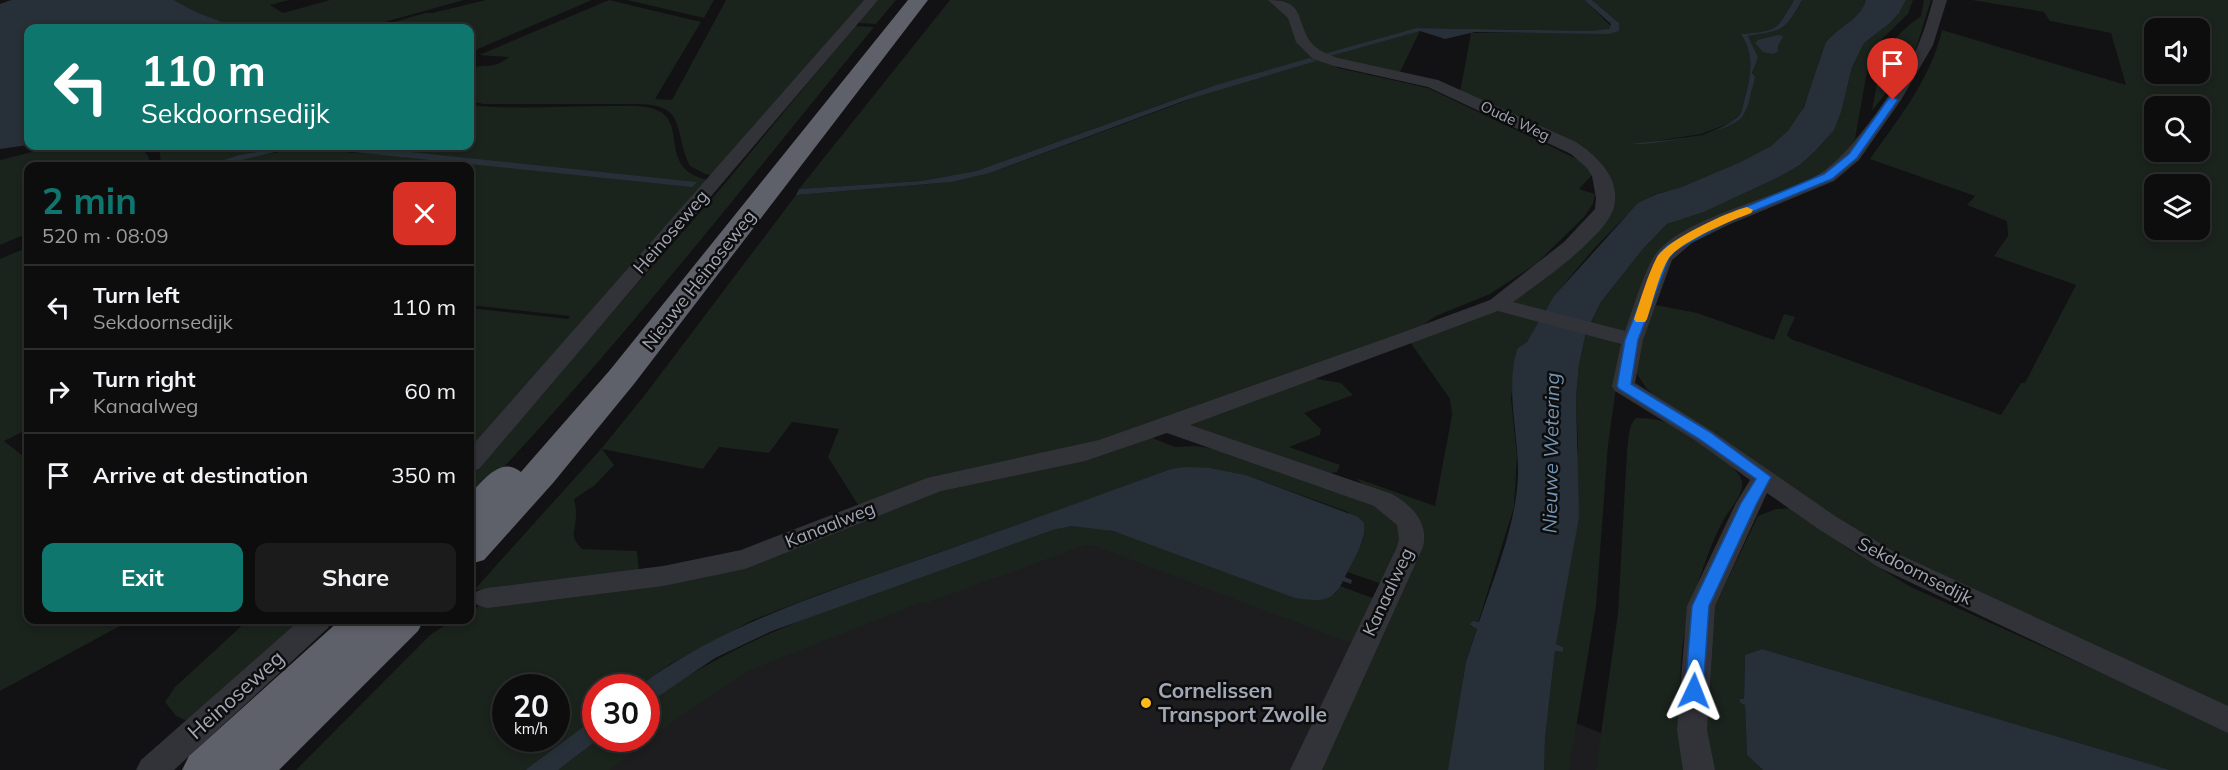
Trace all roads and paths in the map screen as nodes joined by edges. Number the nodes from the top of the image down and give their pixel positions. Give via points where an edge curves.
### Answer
1 (871, 0) edge
2 (902, 0) edge
3 (918, 0) edge
4 (1275, 0) edge
5 (1940, 0) edge
6 (1507, 307) junction
7 (1622, 337) junction
8 (1167, 424) junction
9 (474, 458) edge
10 (1764, 477) junction
11 (474, 512) edge
12 (474, 546) edge
13 (487, 598) dead end
14 (314, 624) edge
15 (362, 624) edge
16 (399, 624) edge
17 (2228, 720) edge
18 (152, 770) edge
19 (205, 770) edge
20 (248, 770) edge
21 (1306, 770) edge
22 (1699, 770) edge

1 - 9 street, Heinoseweg
2 - 11 highway, Nieuwe Heinoseweg via 583,392
3 - 12 highway, Nieuwe Heinoseweg via 622,377
4 - 6 street, Oude Weg via 1294,16 1303,42 1318,56 1433,83 1570,146 1599,169 1605,202 1598,218
5 - 7 street via 1926,45 1853,156 1828,177 1721,221 1672,248 1663,257
6 - 7 street
6 - 8 street, Kanaalweg
7 - 10 street, Sekdoornsedijk via 1625,380
8 - 13 street, Kanaalweg via 1085,453 936,484 745,559 663,576
8 - 21 street, Kanaalweg via 1383,500 1400,510 1410,524 1410,547
10 - 17 street, Sekdoornsedijk via 1887,561
10 - 22 street via 1701,606 1692,730
14 - 18 street, Heinoseweg
15 - 19 highway
16 - 20 highway

